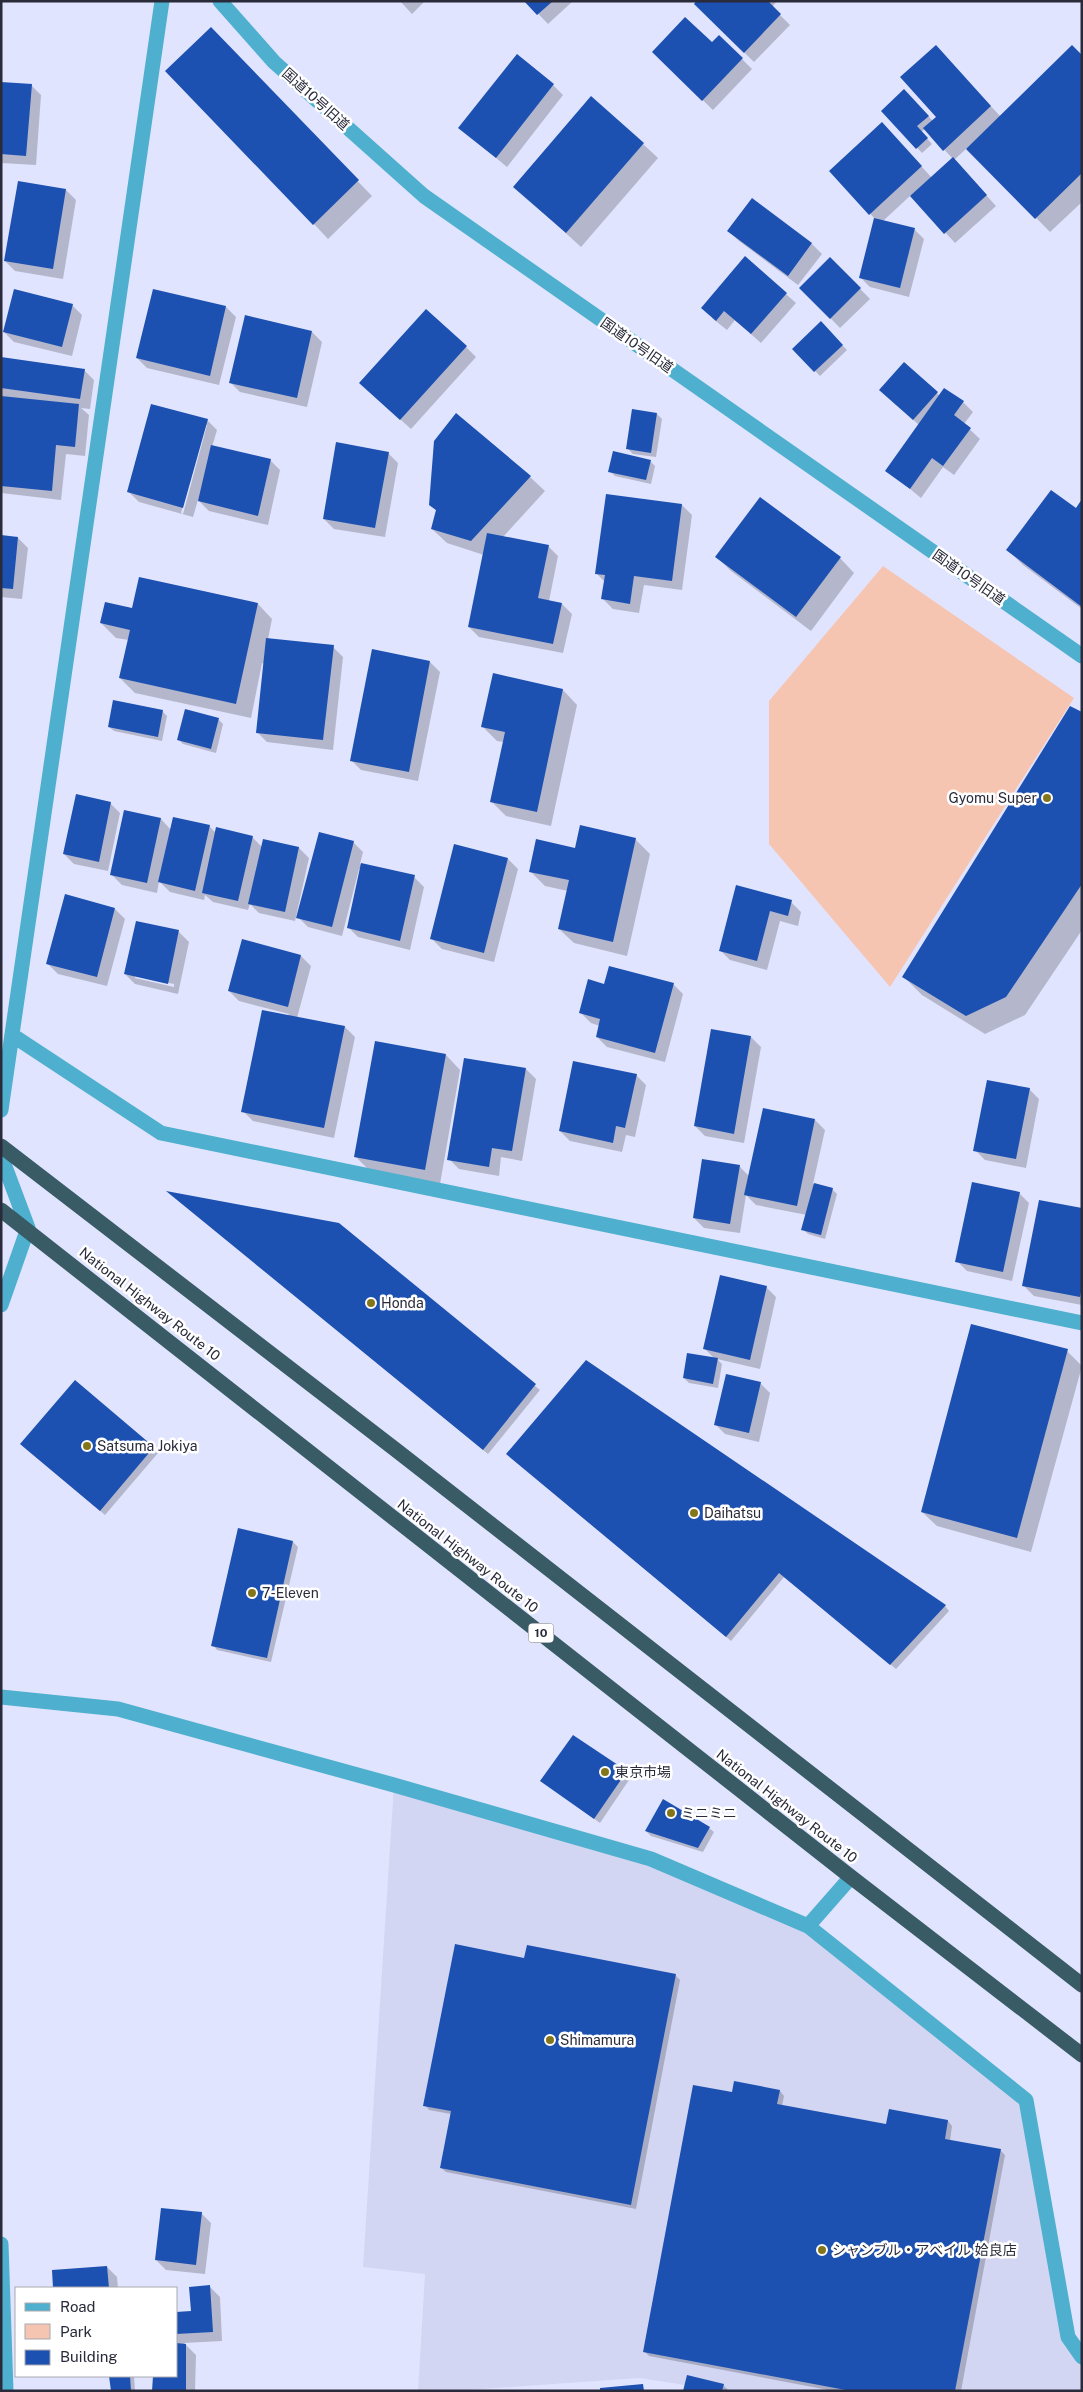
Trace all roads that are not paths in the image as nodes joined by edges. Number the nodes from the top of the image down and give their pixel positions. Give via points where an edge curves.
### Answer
1 (162, 1) edge
2 (220, 1) edge
3 (1082, 656) edge
4 (12, 1035) junction
5 (1, 1110) edge
6 (1, 1146) edge
7 (1, 1156) edge
8 (1, 1210) edge
9 (28, 1228) junction
10 (1, 1305) edge
11 (1082, 1323) edge
12 (1, 1697) edge
13 (851, 1877) junction
14 (808, 1926) junction
15 (1082, 1985) edge
16 (1082, 2055) edge
17 (1, 2244) edge
18 (1082, 2357) edge
19 (6, 2391) edge

1 - 4 street
2 - 3 street, 国道10号旧道 via 274,62 424,196
4 - 5 street
4 - 11 street via 161,1133
6 - 15 highway
7 - 9 street
8 - 9 highway, National Highway Route 10 / 10
9 - 10 street
9 - 13 highway, National Highway Route 10 / 10
12 - 14 street via 118,1710 394,1785 651,1859
13 - 14 street
13 - 16 highway, National Highway Route 10 / 10
14 - 18 street via 1026,2100 1068,2338
17 - 19 street

